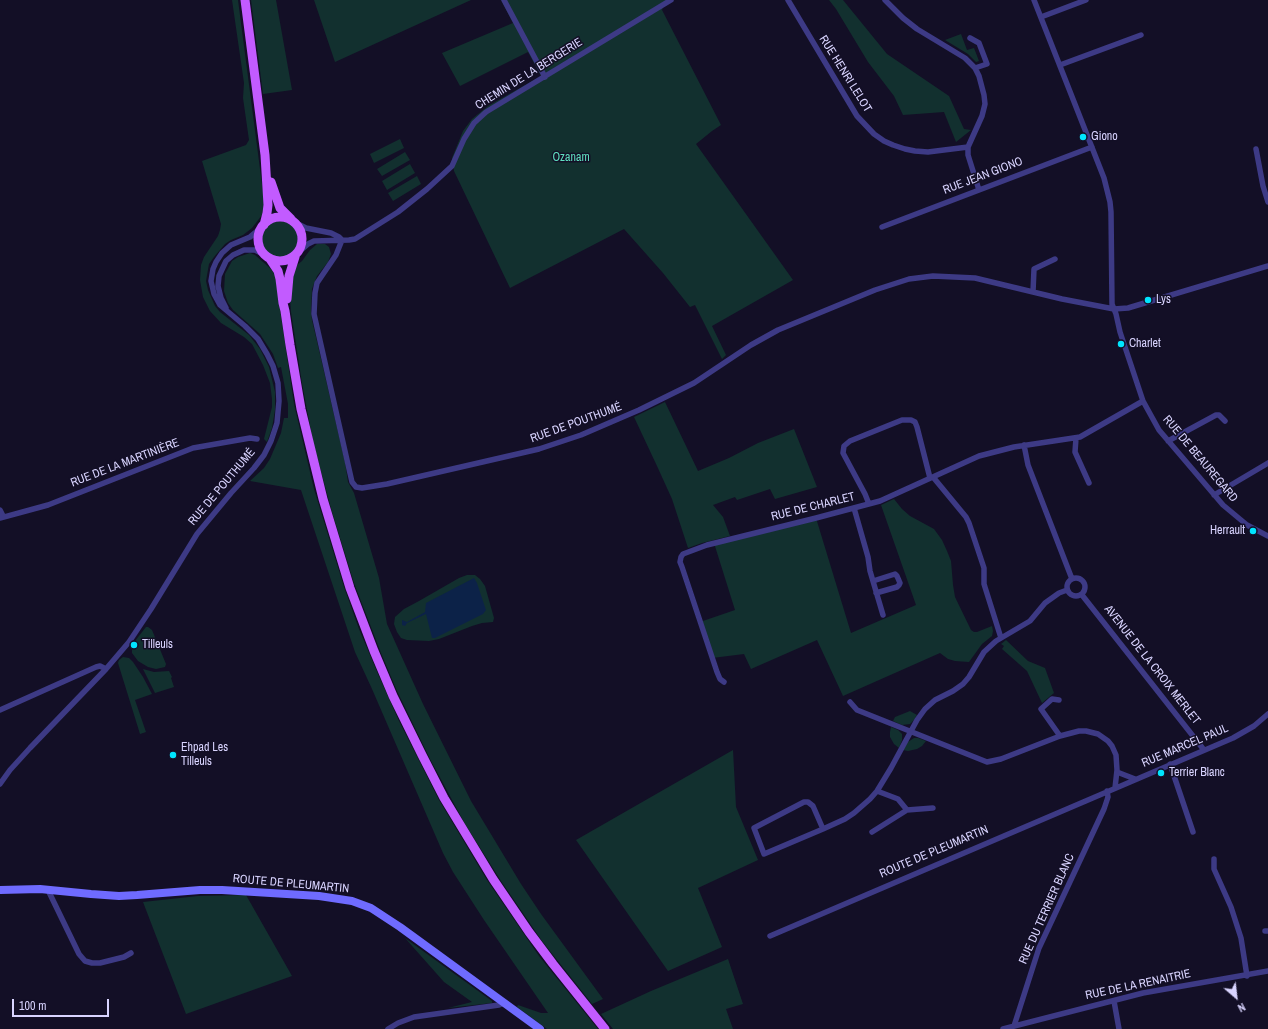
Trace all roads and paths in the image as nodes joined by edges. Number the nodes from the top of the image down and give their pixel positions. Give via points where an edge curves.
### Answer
1 (245, 0) edge
2 (504, 0) edge
3 (671, 0) edge
4 (788, 0) edge
5 (885, 0) edge
6 (1034, 0) edge
7 (1086, 0) edge
8 (1041, 17) junction
9 (1141, 35) dead end
10 (970, 38) dead end
11 (1060, 65) junction
12 (975, 68) junction
13 (545, 77) junction
14 (968, 147) junction
15 (1092, 147) junction
16 (1256, 148) dead end
17 (265, 155) junction
18 (979, 190) junction
19 (1268, 202) edge
20 (294, 222) junction
21 (262, 227) junction
22 (882, 227) dead end
23 (342, 240) junction
24 (297, 254) junction
25 (267, 257) junction
26 (1055, 259) dead end
27 (1268, 266) edge
28 (1033, 292) junction
29 (1114, 309) junction
30 (285, 311) junction
31 (228, 312) junction
32 (1143, 401) junction
33 (1225, 421) dead end
34 (1076, 438) junction
35 (257, 439) dead end
36 (1168, 441) junction
37 (1024, 445) junction
38 (1268, 463) edge
39 (931, 477) junction
40 (1090, 484) dead end
41 (1214, 495) junction
42 (868, 504) junction
43 (854, 508) junction
44 (0, 510) edge
45 (1, 517) edge
46 (1268, 536) edge
47 (1072, 579) junction
48 (873, 581) junction
49 (1067, 590) junction
50 (876, 593) junction
51 (1082, 595) junction
52 (883, 615) dead end
53 (1001, 638) junction
54 (106, 669) junction
55 (724, 682) dead end
56 (1059, 700) dead end
57 (850, 702) dead end
58 (0, 710) edge
59 (1268, 714) edge
60 (911, 732) junction
61 (1060, 736) junction
62 (1204, 750) junction
63 (1170, 764) junction
64 (1117, 772) junction
65 (1135, 779) junction
66 (0, 784) edge
67 (1114, 788) junction
68 (877, 790) junction
69 (1107, 791) junction
70 (933, 808) dead end
71 (907, 810) junction
72 (823, 829) junction
73 (872, 832) dead end
74 (1193, 832) dead end
75 (1214, 859) dead end
76 (0, 890) edge
77 (48, 890) junction
78 (770, 936) dead end
79 (131, 953) dead end
80 (1268, 971) edge
81 (1247, 976) junction
82 (1114, 1001) junction
83 (504, 1003) junction
84 (1014, 1026) junction
85 (1022, 1027) edge
86 (388, 1029) edge
87 (540, 1029) edge
88 (605, 1029) edge
89 (1003, 1029) edge
90 (1119, 1029) edge

1 - 17 main road
2 - 13 street
3 - 13 street, CHEMIN DE LA BERGERIE
4 - 14 street, RUE HENRI LELOT via 857,116 874,134 893,145 915,151
5 - 12 street via 917,29 964,58
6 - 8 street, RUE DE BEAUREGARD
7 - 8 street
8 - 11 street, RUE DE BEAUREGARD
9 - 11 street
10 - 12 street via 979,43 987,64
11 - 15 street, RUE DE BEAUREGARD
12 - 14 street via 982,84 985,104
13 - 23 street, CHEMIN DE LA BERGERIE via 486,112 474,123 452,166 416,198 354,239
14 - 18 street via 968,156
15 - 18 street, RUE JEAN GIONO
15 - 29 street, RUE DE BEAUREGARD via 1110,202 1111,295
16 - 19 street
17 - 20 main road via 277,201 281,210
17 - 21 main road via 268,205
18 - 22 street, RUE JEAN GIONO
20 - 21 main road via 277,217
20 - 23 street via 306,228 331,233
20 - 24 main road via 301,230 303,239 302,247
21 - 25 main road via 258,240 259,247
21 - 31 street, RUE DE POUTHUMÉ via 250,237 228,248 216,262 212,277 213,289 219,303
23 - 24 street, CHEMIN DE LA BERGERIE via 314,241
23 - 28 street, RUE DE POUTHUMÉ via 336,255 317,283 314,314 352,482 359,488 387,484 539,449 581,435 694,383 750,345 778,330 899,282 933,276 968,277
24 - 25 main road via 290,260 281,262
24 - 30 main road via 289,276
25 - 30 main road via 279,275
25 - 31 street, RUE DE POUTHUMÉ via 252,250 241,250 224,266 219,276 218,289
26 - 28 street via 1034,270
27 - 29 street, RUE DE POUTHUMÉ via 1128,308
28 - 29 street, RUE DE POUTHUMÉ
29 - 32 street, RUE DE BEAUREGARD
30 - 88 main road via 301,409 323,499 353,595 393,696 444,798 489,873 537,943
31 - 54 street, RUE DE POUTHUMÉ via 258,339 273,366 279,394 276,428 260,462 204,525 138,629
32 - 34 street, RUE DE CHARLET
32 - 36 street, RUE DE BEAUREGARD
33 - 36 street via 1220,415 1216,415
34 - 37 street, RUE DE CHARLET
34 - 40 street via 1076,452
35 - 45 street, RUE DE LA MARTINIÈRE via 193,448 48,505
36 - 41 street, RUE DE BEAUREGARD
37 - 39 street, RUE DE CHARLET via 974,457
37 - 47 street via 1028,465
38 - 41 street
39 - 42 street, RUE DE CHARLET
39 - 42 street via 917,427 911,420 902,420 850,441 844,446 843,453
39 - 53 street via 969,523 984,568 984,584
41 - 46 street, RUE DE BEAUREGARD via 1239,519
42 - 43 street, RUE DE CHARLET
43 - 48 street
43 - 55 street, RUE DE CHARLET via 707,545 682,556 680,562 717,672
44 - 45 street, RUE DE LA MARTINIÈRE
47 - 49 street
47 - 51 street via 1079,578 1084,582 1086,588
48 - 50 street
48 - 50 street via 895,574 900,583 897,587
49 - 51 street via 1073,596
49 - 53 street via 1047,602 1030,622
50 - 52 street
51 - 62 street, AVENUE DE LA CROIX MERLET
53 - 60 street via 984,652 963,684 925,709
54 - 58 street via 96,667
54 - 66 street, RUE DE POUTHUMÉ via 30,748
56 - 61 street via 1052,699 1041,709
57 - 60 street via 857,710
59 - 62 street, RUE MARCEL PAUL via 1245,732
60 - 61 street via 987,762 1002,760
60 - 68 street
61 - 64 street via 1086,731 1102,736 1114,750
62 - 63 street, RUE MARCEL PAUL
63 - 65 street, RUE MARCEL PAUL
63 - 74 street
64 - 65 street
64 - 67 street
65 - 67 street, RUE MARCEL PAUL
67 - 69 street, RUE MARCEL PAUL
68 - 71 street via 898,799
68 - 72 street via 854,813
69 - 78 street, ROUTE DE PLEUMARTIN
69 - 84 street, RUE DU TERRIER BLANC via 1104,809 1039,948
70 - 71 street
71 - 73 street
72 - 72 street via 764,854 754,828 808,802 813,806
75 - 81 street via 1214,869 1231,907 1240,938
76 - 77 main road, ROUTE DE PLEUMARTIN
77 - 79 street via 85,962 100,963
77 - 83 main road, ROUTE DE PLEUMARTIN via 119,896 222,890 320,896 352,901 387,918
80 - 81 street, RUE DE LA RENAITRIE
81 - 82 street, RUE DE LA RENAITRIE via 1143,993
82 - 85 street, RUE DE LA RENAITRIE
82 - 90 street
83 - 86 street via 414,1017
83 - 87 main road, ROUTE DE PLEUMARTIN
84 - 85 street, RUE DE LA RENAITRIE
84 - 89 street

